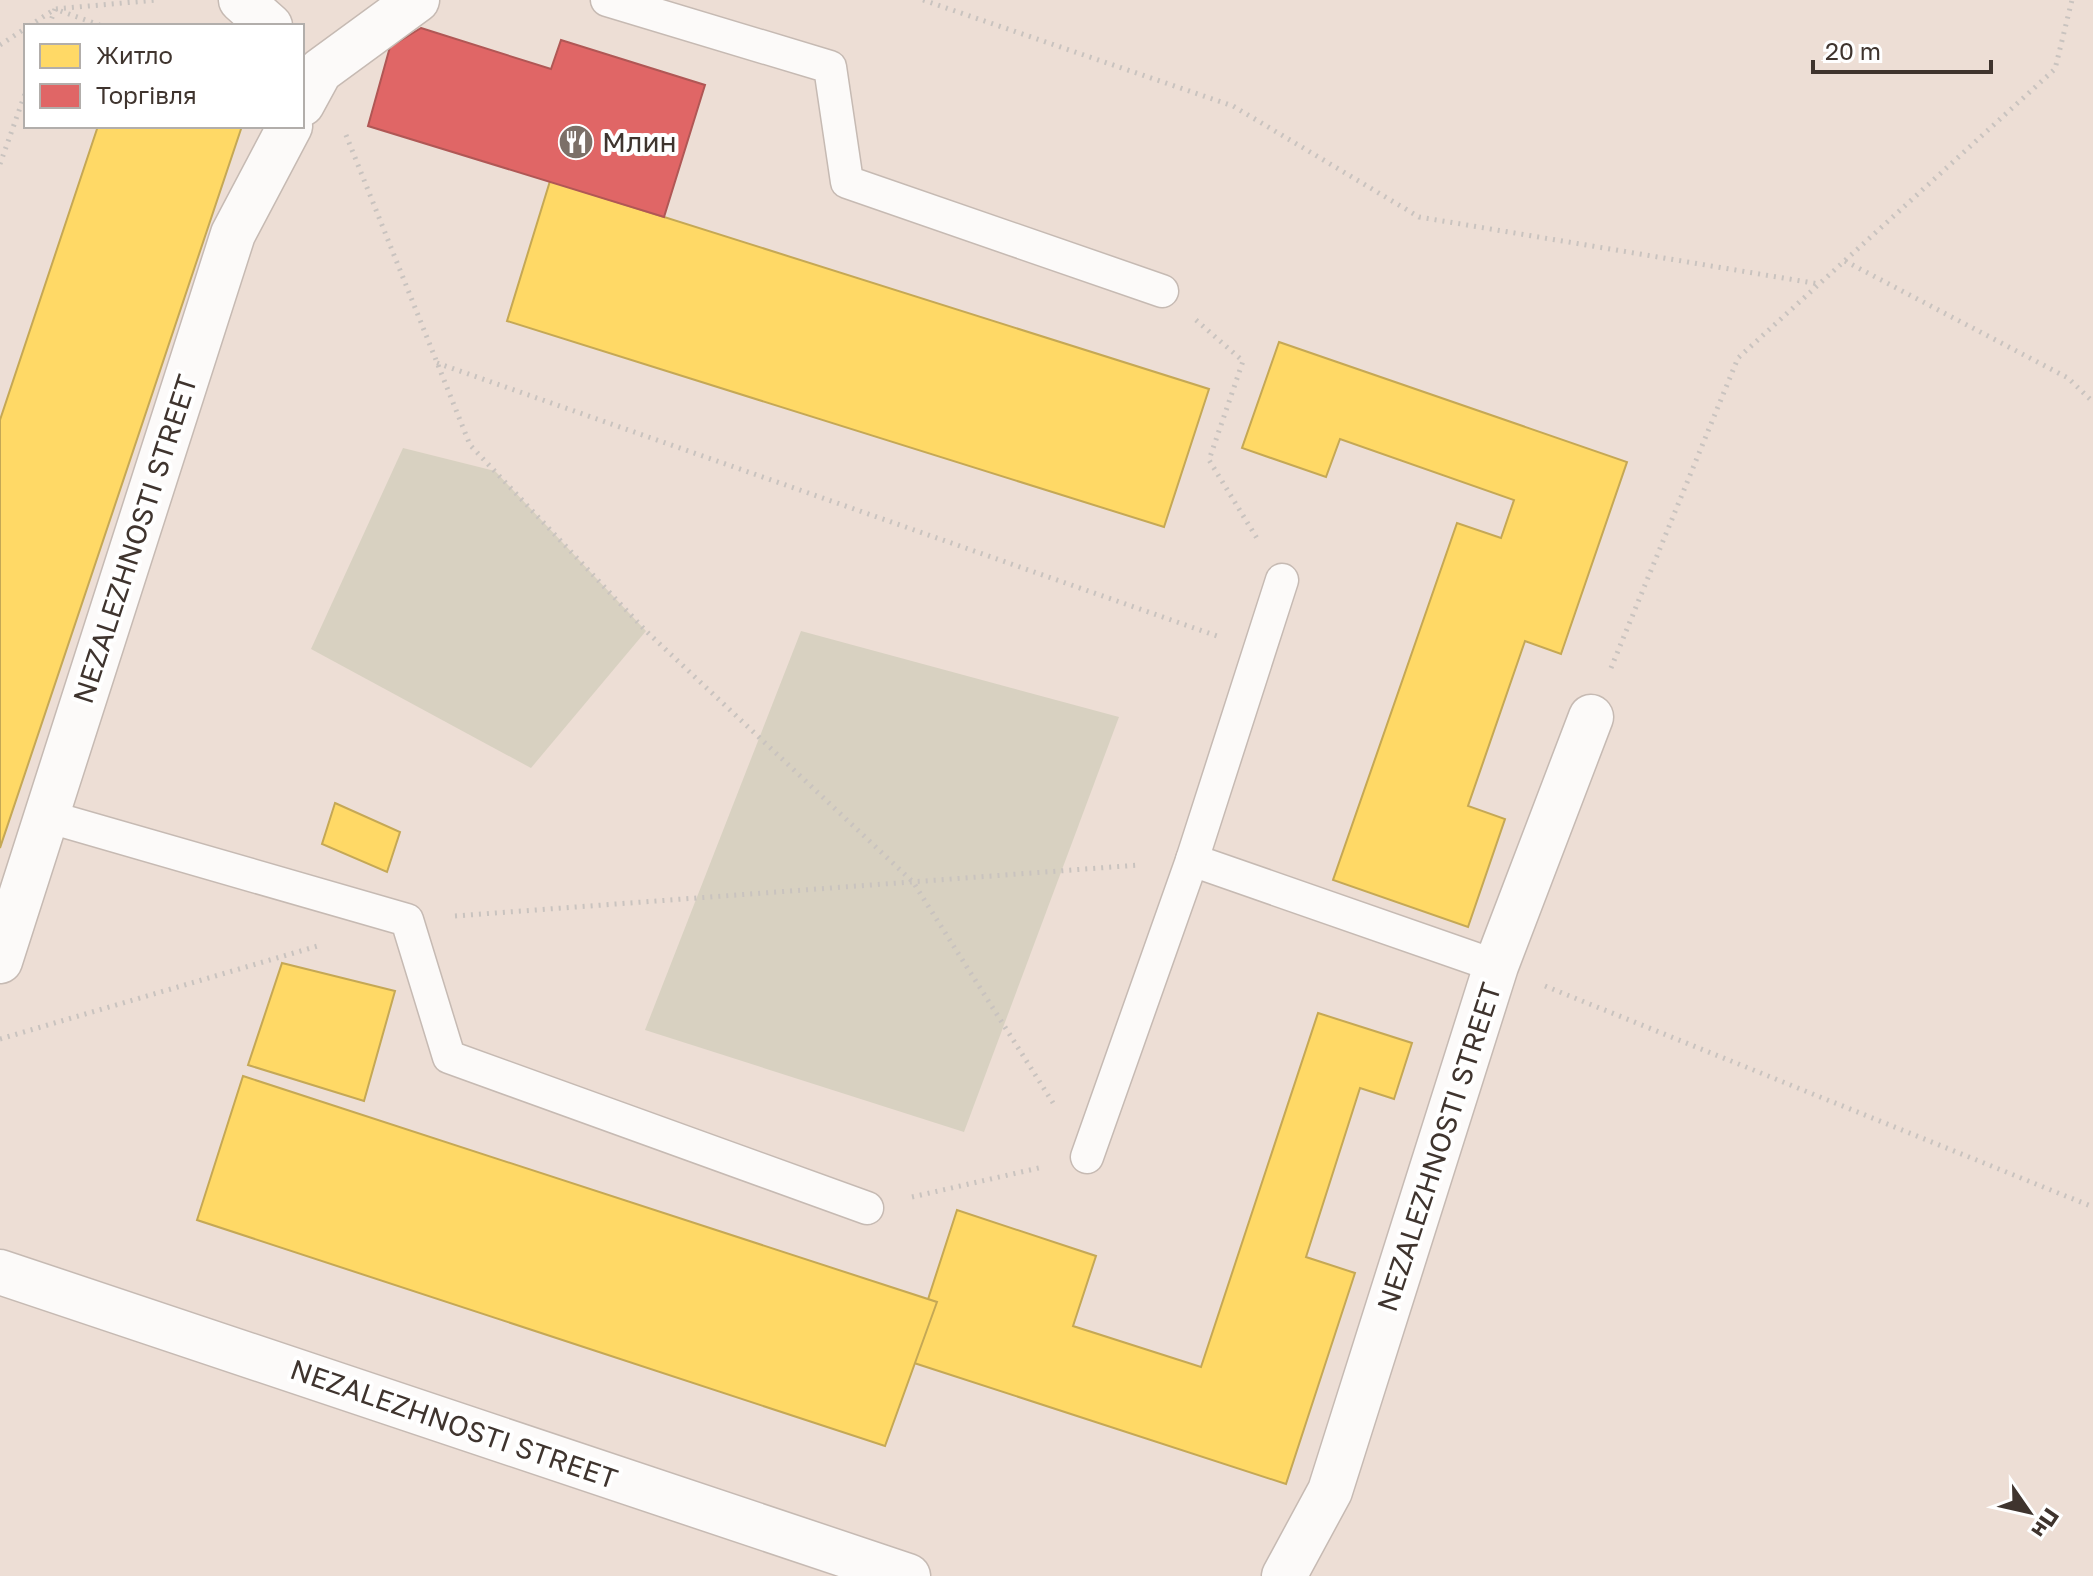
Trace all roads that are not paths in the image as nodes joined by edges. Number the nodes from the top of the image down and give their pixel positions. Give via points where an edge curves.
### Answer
1 (241, 0) edge
2 (417, 0) edge
3 (607, 0) edge
4 (268, 24) edge
5 (308, 77) edge
6 (289, 128) edge
7 (1162, 291) road end
8 (1282, 580) road end
9 (1591, 717) road end
10 (46, 816) junction
11 (1192, 860) junction
12 (0, 961) edge
13 (1496, 966) junction
14 (1087, 1157) road end
15 (867, 1208) road end
16 (0, 1272) edge
17 (908, 1576) edge
18 (1284, 1576) edge

1 - 4 street
2 - 5 street
3 - 7 lane via 830,67 847,182
6 - 10 street, NEZALEZHNOSTI STREET via 233,234
8 - 11 lane
9 - 13 street, NEZALEZHNOSTI STREET
10 - 12 street, NEZALEZHNOSTI STREET
10 - 15 lane via 407,920 449,1057
11 - 13 lane
11 - 14 lane
13 - 18 street, NEZALEZHNOSTI STREET via 1330,1491
16 - 17 street, NEZALEZHNOSTI STREET

